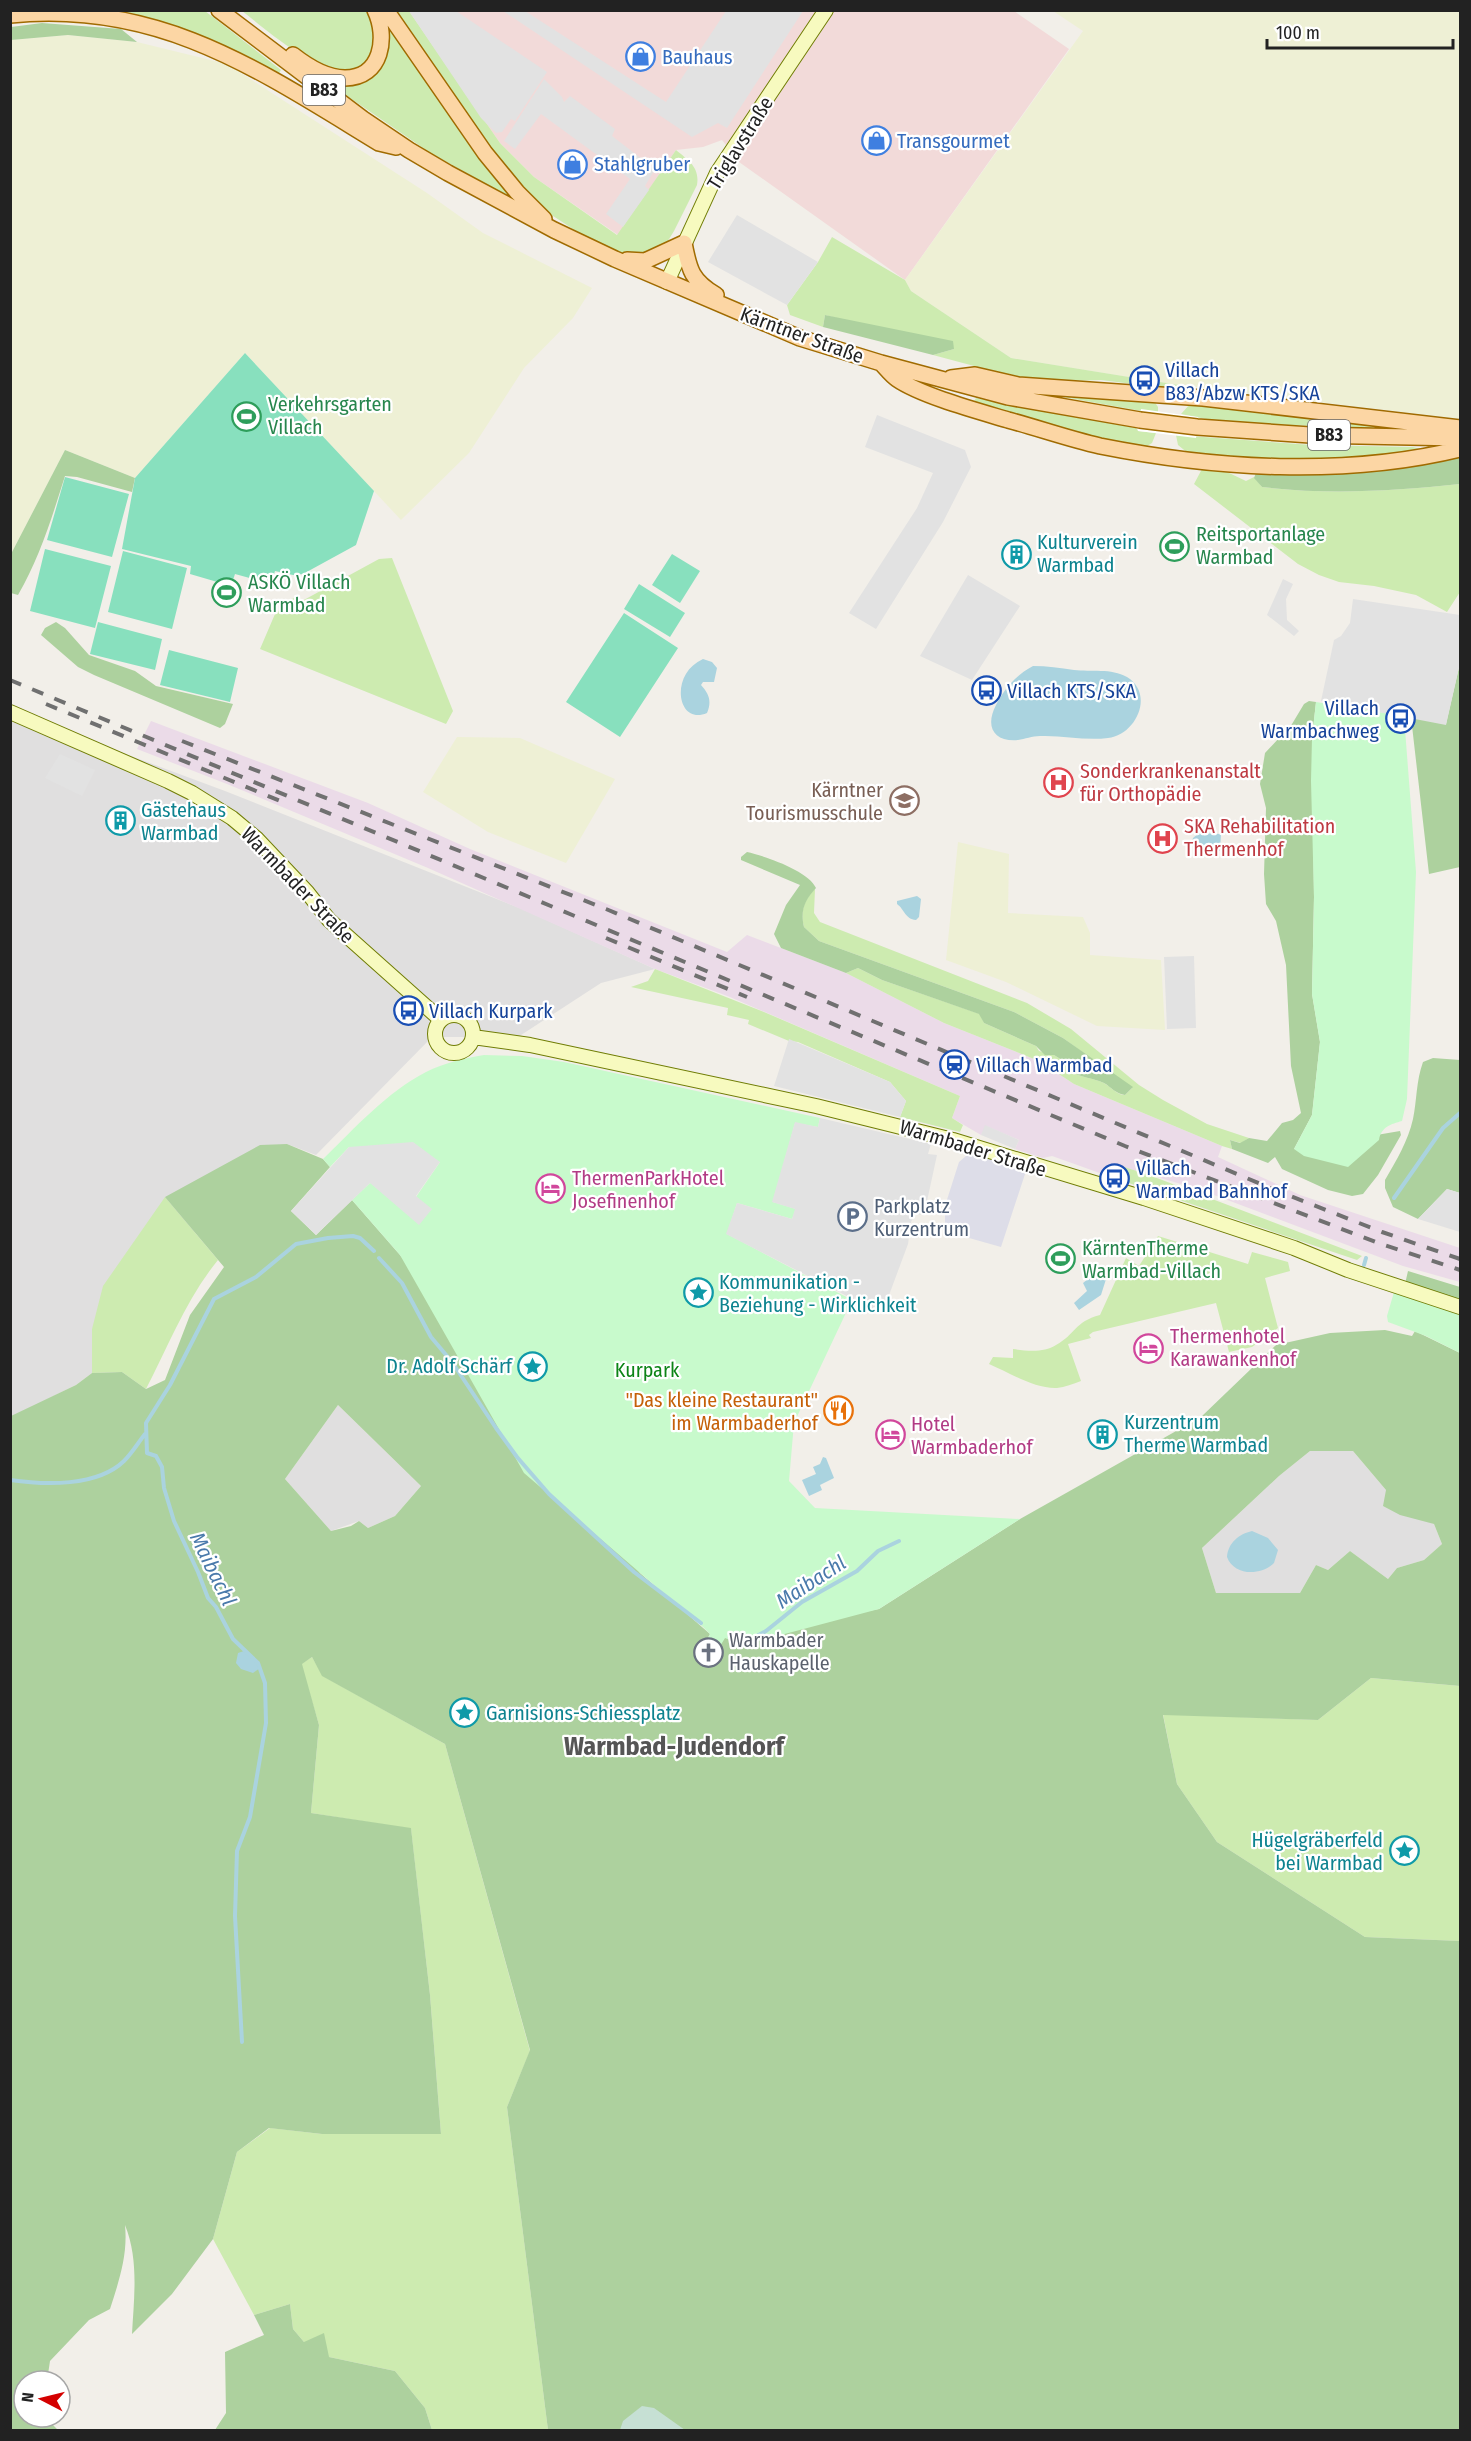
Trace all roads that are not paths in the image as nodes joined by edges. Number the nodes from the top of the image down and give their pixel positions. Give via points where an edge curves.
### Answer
1 (219, 10) edge
2 (375, 10) edge
3 (386, 10) edge
4 (826, 10) edge
5 (10, 15) edge
6 (240, 28) junction
7 (409, 150) junction
8 (554, 230) junction
9 (684, 243) junction
10 (615, 259) junction
11 (667, 282) junction
12 (724, 306) junction
13 (881, 363) junction
14 (942, 380) junction
15 (1461, 428) edge
16 (1461, 438) edge
17 (1461, 448) edge
18 (10, 711) edge
19 (441, 1020) junction
20 (473, 1037) junction
21 (1461, 1307) edge

1 - 6 main road, Kärntner Straße / B83
2 - 6 main road via 383,35 381,51 373,65 346,78 314,69 260,30
3 - 8 main road via 485,153
4 - 9 street, Triglavstraße via 717,173
5 - 7 main road via 98,15 168,30 269,76 379,143
6 - 7 main road, Kärntner Straße / B83
7 - 8 main road, Kärntner Straße / B83
8 - 10 main road, Kärntner Straße / B83
9 - 10 main road via 645,261
9 - 11 street, Triglavstraße
9 - 12 main road via 693,276 718,296
10 - 11 main road, Kärntner Straße / B83
11 - 12 main road, Kärntner Straße / B83
12 - 13 main road, Kärntner Straße / B83 via 800,338
13 - 14 main road, Kärntner Straße / B83
13 - 17 main road via 896,379 985,413 1098,445 1200,462 1339,465
14 - 15 main road via 975,375 1017,385 1203,398
14 - 16 main road, Kärntner Straße / B83 via 1008,397 1197,427
18 - 19 street, Warmbader Straße via 168,781 232,818 274,857 329,920
19 - 20 street via 451,1015 463,1017 471,1025
19 - 20 street via 435,1036 445,1050 461,1051
20 - 21 street, Warmbader Straße via 530,1045 806,1104 953,1140 1144,1198

